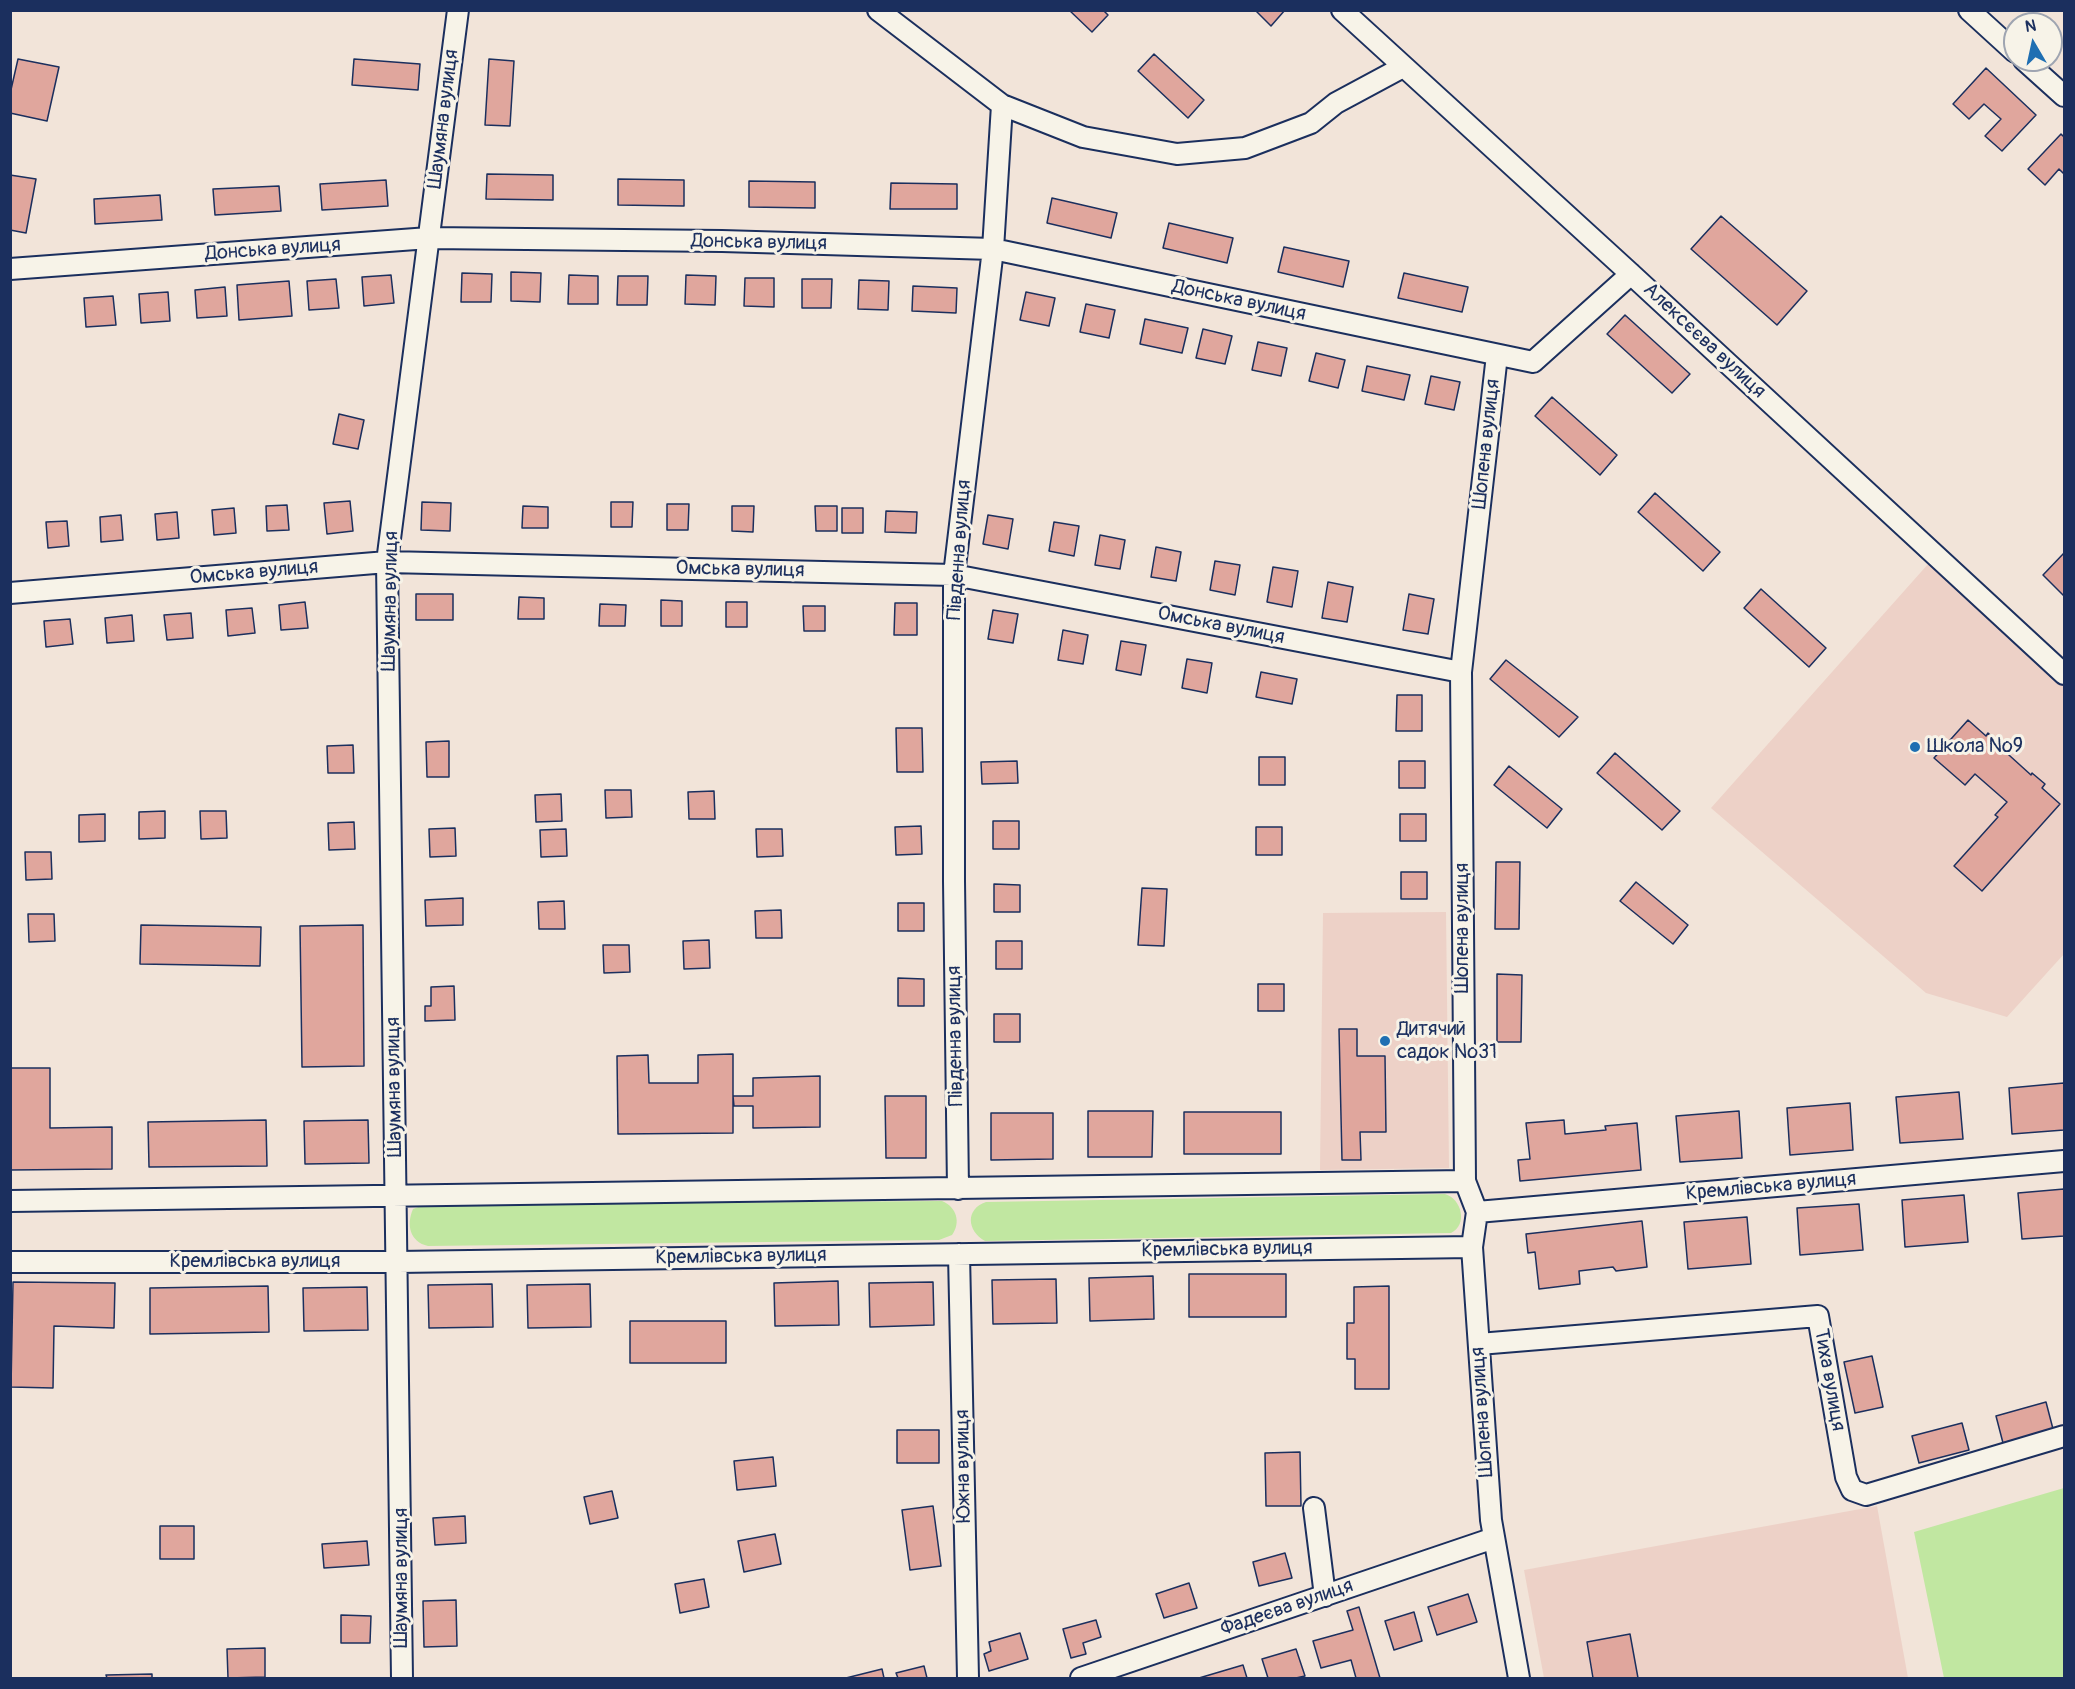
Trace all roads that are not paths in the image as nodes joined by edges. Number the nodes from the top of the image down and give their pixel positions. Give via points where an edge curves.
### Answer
1 (458, 10) edge
2 (878, 10) edge
3 (1342, 10) edge
4 (1969, 10) edge
5 (2003, 41) edge
6 (1403, 67) junction
7 (2037, 72) edge
8 (2064, 96) edge
9 (1002, 105) junction
10 (429, 238) junction
11 (993, 249) junction
12 (10, 269) edge
13 (1631, 274) junction
14 (1497, 355) junction
15 (387, 562) junction
16 (954, 574) junction
17 (10, 593) edge
18 (1461, 672) junction
19 (2064, 674) edge
20 (2064, 1161) edge
21 (1465, 1181) junction
22 (958, 1189) junction
23 (397, 1196) junction
24 (10, 1201) edge
25 (1476, 1212) junction
26 (1472, 1247) junction
27 (959, 1254) junction
28 (10, 1262) edge
29 (398, 1262) junction
30 (1479, 1344) junction
31 (2064, 1436) edge
32 (1314, 1508) dead end
33 (1494, 1538) junction
34 (1325, 1596) junction
35 (402, 1678) edge
36 (968, 1678) edge
37 (1080, 1678) edge
38 (1519, 1678) edge

1 - 10 street, Шаумяна вулиця
2 - 9 street
3 - 6 street, Алексєєва вулиця
4 - 5 street
6 - 9 street via 1336,103 1311,123 1245,148 1177,154 1083,137
6 - 13 street, Алексєєва вулиця
7 - 8 street
9 - 11 street, Південна вулиця
10 - 11 street, Донська вулиця
10 - 12 street, Донська вулиця
10 - 15 street, Шаумяна вулиця
11 - 14 street, Донська вулиця
11 - 16 street, Південна вулиця
13 - 14 street, Донська вулиця via 1533,362
13 - 19 street, Алексєєва вулиця
14 - 18 street, Шопена вулиця
15 - 16 street, Омська вулиця
15 - 17 street, Омська вулиця
15 - 23 street, Шаумяна вулиця
16 - 18 street, Омська вулиця
16 - 22 street, Південна вулиця
18 - 21 street, Шопена вулиця
20 - 25 street, Кремлівська вулиця
21 - 22 street
21 - 25 street, Шопена вулиця
22 - 23 street
23 - 24 street
23 - 29 street, Шаумяна вулиця
25 - 26 street, Шопена вулиця
26 - 27 street, Кремлівська вулиця
26 - 30 street, Шопена вулиця
27 - 29 street, Кремлівська вулиця
27 - 36 street, Южна вулиця
28 - 29 street, Кремлівська вулиця
29 - 35 street, Шаумяна вулиця
30 - 31 street, Тиха вулиця via 1818,1316 1846,1477 1852,1490 1866,1495
30 - 33 street, Шопена вулиця
32 - 34 street
33 - 34 street, Фадеєва вулиця
33 - 38 street, Шопена вулиця
34 - 37 street, Фадеєва вулиця

